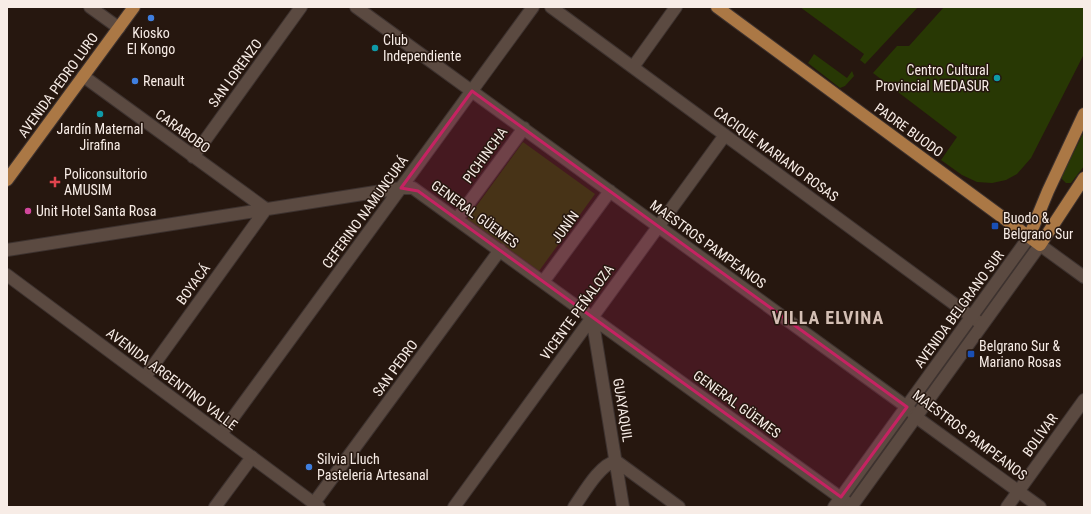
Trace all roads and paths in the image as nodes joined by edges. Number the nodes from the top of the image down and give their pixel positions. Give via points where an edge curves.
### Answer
1 (90, 7) edge
2 (134, 7) edge
3 (301, 7) edge
4 (356, 7) edge
5 (533, 7) edge
6 (551, 7) edge
7 (676, 7) edge
8 (717, 7) edge
9 (119, 28) junction
10 (633, 67) junction
11 (83, 76) junction
12 (472, 91) junction
13 (1084, 114) edge
14 (524, 128) junction
15 (725, 135) junction
16 (193, 156) junction
17 (1084, 178) edge
18 (7, 180) edge
19 (401, 188) junction
20 (610, 191) junction
21 (266, 209) junction
22 (457, 219) junction
23 (658, 226) junction
24 (1030, 237) junction
25 (1040, 245) junction
26 (7, 250) edge
27 (500, 250) junction
28 (7, 275) edge
29 (1084, 278) edge
30 (543, 282) junction
31 (592, 317) junction
32 (972, 317) junction
33 (983, 325) junction
34 (145, 377) junction
35 (1084, 400) edge
36 (907, 407) junction
37 (916, 417) junction
38 (221, 434) junction
39 (252, 457) junction
40 (616, 462) junction
41 (1018, 491) junction
42 (837, 502) edge
43 (316, 505) edge
44 (851, 506) edge
45 (215, 507) edge
46 (454, 507) edge
47 (574, 507) edge
48 (623, 507) edge
49 (679, 507) edge
50 (1007, 507) edge
51 (1040, 507) edge

1 - 9 street
2 - 9 main road, AVENIDA PEDRO LURO
3 - 16 street, SAN LORENZO
4 - 12 street, MAESTROS PAMPEANOS
5 - 12 street, CEFERINO NAMUNCURÁ
6 - 10 street, CACIQUE MARIANO ROSAS
7 - 10 street
8 - 24 main road, PADRE BUODO
9 - 11 main road, AVENIDA PEDRO LURO
10 - 15 street, CACIQUE MARIANO ROSAS
11 - 16 street, CARABOBO
11 - 18 main road, AVENIDA PEDRO LURO
12 - 14 street, MAESTROS PAMPEANOS
12 - 19 street, CEFERINO NAMUNCURÁ
13 - 24 main road, AVENIDA BELGRANO SUR via 1048,191
14 - 20 street, MAESTROS PAMPEANOS
14 - 22 street, PICHINCHA
15 - 23 street, VICENTE PEÑALOZA
15 - 32 street, CACIQUE MARIANO ROSAS
16 - 21 street, CARABOBO
17 - 25 main road, AVENIDA BELGRANO SUR
19 - 21 street, GENERAL GÜEMES
19 - 22 street, GENERAL GÜEMES via 410,187 418,190
19 - 38 street, CEFERINO NAMUNCURÁ
20 - 23 street, MAESTROS PAMPEANOS
20 - 30 street, JUNÍN
21 - 26 street, GENERAL GÜEMES
21 - 34 street, BOYACÁ
22 - 27 street, GENERAL GÜEMES
23 - 31 street, VICENTE PEÑALOZA
23 - 36 street, MAESTROS PAMPEANOS
24 - 25 main road, PADRE BUODO
24 - 32 street, AVENIDA BELGRANO SUR
25 - 29 street, PADRE BUODO
25 - 33 street, AVENIDA BELGRANO SUR
27 - 30 street, GENERAL GÜEMES
27 - 43 street, SAN PEDRO
28 - 34 street, AVENIDA ARGENTINO VALLE
30 - 31 street, GENERAL GÜEMES
31 - 40 street, GUAYAQUIL
31 - 42 street, GENERAL GÜEMES
31 - 46 street, VICENTE PEÑALOZA
32 - 33 street, CACIQUE MARIANO ROSAS
32 - 36 street, AVENIDA BELGRANO SUR
33 - 37 street, AVENIDA BELGRANO SUR
34 - 38 street, AVENIDA ARGENTINO VALLE
35 - 41 street, BOLÍVAR
36 - 37 street, MAESTROS PAMPEANOS
36 - 42 street, AVENIDA BELGRANO SUR
37 - 41 street, MAESTROS PAMPEANOS
37 - 44 street, AVENIDA BELGRANO SUR
38 - 39 street, AVENIDA ARGENTINO VALLE
39 - 43 street, AVENIDA ARGENTINO VALLE
39 - 45 street
40 - 47 street via 602,469
40 - 48 street, GUAYAQUIL
40 - 49 street
41 - 50 street, BOLÍVAR
41 - 51 street, MAESTROS PAMPEANOS
42 - 44 street, GENERAL GÜEMES

